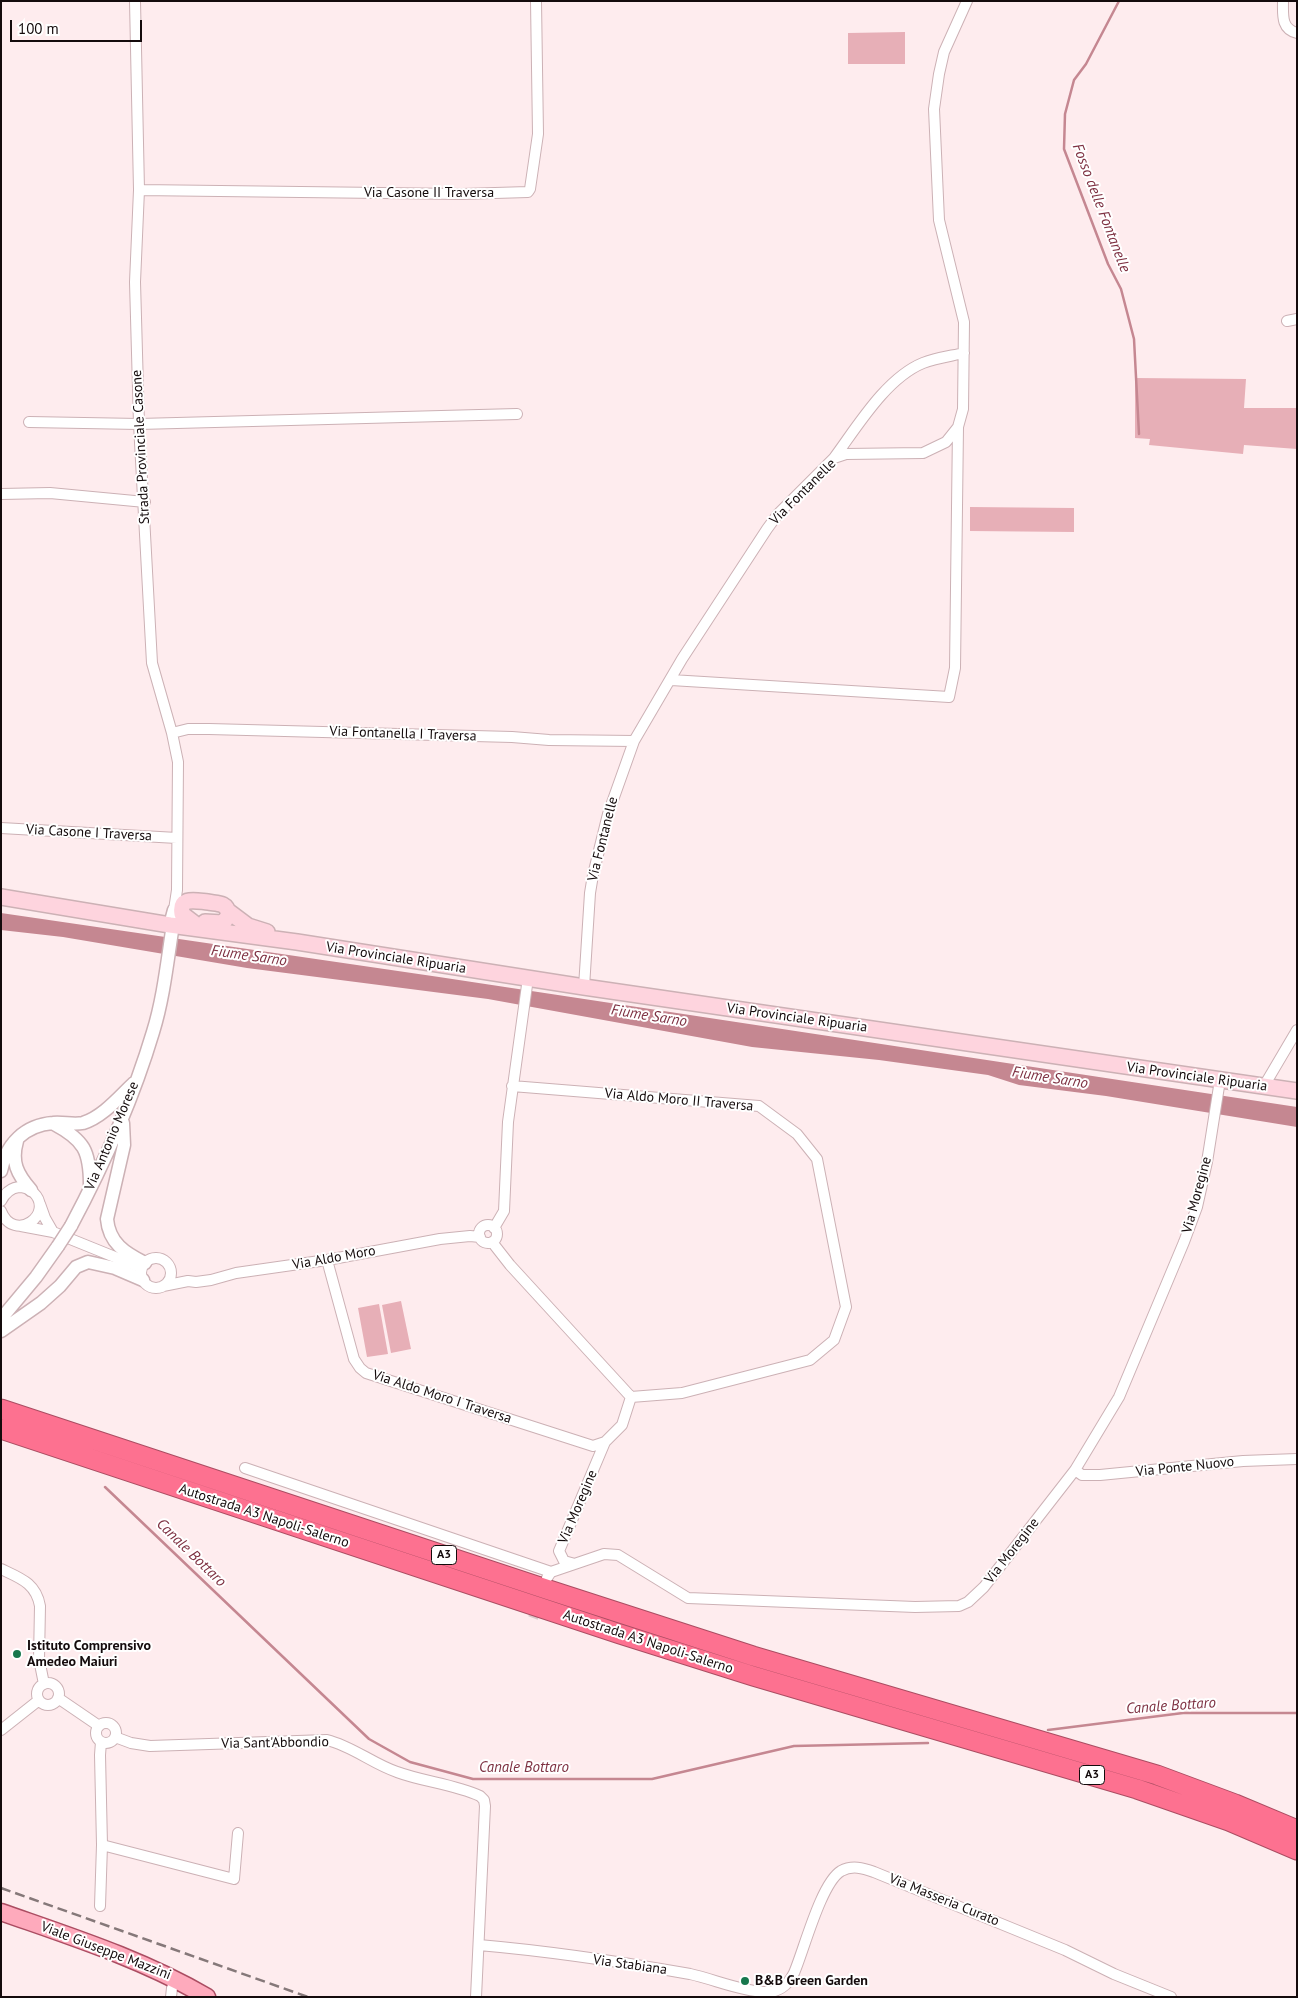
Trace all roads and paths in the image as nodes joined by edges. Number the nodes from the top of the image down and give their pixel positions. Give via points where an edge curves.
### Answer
1 (135, 1) edge
2 (536, 1) edge
3 (967, 1) edge
4 (1283, 1) edge
5 (1297, 33) edge
6 (139, 190) junction
7 (964, 353) junction
8 (517, 414) dead end
9 (29, 422) dead end
10 (139, 424) junction
11 (958, 427) junction
12 (834, 458) junction
13 (1, 494) edge
14 (144, 502) junction
15 (671, 680) junction
16 (172, 733) junction
17 (634, 741) junction
18 (1, 828) edge
19 (177, 838) junction
20 (1, 896) edge
21 (228, 911) junction
22 (179, 914) junction
23 (219, 924) junction
24 (202, 929) junction
25 (297, 942) junction
26 (527, 981) junction
27 (584, 987) junction
28 (1297, 1030) edge
29 (1220, 1080) junction
30 (136, 1081) junction
31 (512, 1086) junction
32 (1264, 1086) junction
33 (1297, 1091) edge
34 (123, 1119) junction
35 (53, 1123) junction
36 (18, 1138) junction
37 (1, 1171) edge
38 (31, 1190) junction
39 (90, 1190) junction
40 (1, 1201) edge
41 (40, 1204) junction
42 (1, 1211) edge
43 (1, 1224) edge
44 (19, 1226) junction
45 (494, 1228) junction
46 (53, 1232) junction
47 (480, 1237) junction
48 (492, 1242) junction
49 (327, 1260) junction
50 (169, 1266) junction
51 (143, 1270) junction
52 (188, 1281) junction
53 (164, 1286) junction
54 (1, 1319) edge
55 (1, 1331) edge
56 (631, 1397) junction
57 (1, 1409) edge
58 (1, 1429) edge
59 (605, 1442) junction
60 (1297, 1459) edge
61 (245, 1468) dead end
62 (1075, 1470) junction
63 (575, 1564) junction
64 (1, 1569) edge
65 (44, 1684) junction
66 (58, 1698) junction
67 (39, 1700) junction
68 (99, 1726) junction
69 (1, 1730) edge
70 (115, 1737) junction
71 (101, 1742) junction
72 (1297, 1830) edge
73 (238, 1833) dead end
74 (102, 1845) junction
75 (1297, 1850) edge
76 (100, 1906) dead end
77 (1, 1912) edge
78 (479, 1945) junction
79 (176, 1979) junction
80 (778, 1990) joint
81 (171, 1997) edge
82 (207, 1997) edge
83 (476, 1997) edge
84 (1171, 1997) edge

1 - 6 street, Strada Provinciale Casone
2 - 6 street, Via Casone II Traversa via 538,134 528,192
3 - 7 street via 944,52 934,109 939,220 964,322
4 - 5 street via 1284,24 1290,32
6 - 10 street, Strada Provinciale Casone via 135,282
7 - 11 street via 963,409
7 - 12 street via 924,362 904,373 876,402
8 - 10 street
9 - 10 street
10 - 14 street, Strada Provinciale Casone
11 - 12 street, Via Fontanelle via 946,442 923,453 846,454
11 - 15 street via 955,668 949,697
12 - 15 street, Via Fontanelle via 778,514
13 - 14 street via 50,493
14 - 16 street, Strada Provinciale Casone via 152,663
15 - 17 street, Via Fontanelle
16 - 17 street, Via Fontanella I Traversa via 209,728
16 - 19 street, Strada Provinciale Casone via 178,762
17 - 27 street, Via Fontanelle via 608,814 593,875
18 - 19 street, Via Casone I Traversa
19 - 22 street, Strada Provinciale Casone
20 - 22 main road, Via Provinciale Ripuaria via 151,920
21 - 22 main road, Via Provinciale Ripuaria via 222,904
21 - 23 main road via 228,918
21 - 25 main road, Via Provinciale Ripuaria via 248,926
22 - 23 main road, Via Provinciale Ripuaria
22 - 24 main road
22 - 30 street, Via Antonio Morese via 154,1031
23 - 24 main road
24 - 25 main road, Via Provinciale Ripuaria
25 - 26 main road, Via Provinciale Ripuaria
26 - 27 main road, Via Provinciale Ripuaria
26 - 31 street
27 - 29 main road, Via Provinciale Ripuaria
28 - 32 street
29 - 32 main road, Via Provinciale Ripuaria
29 - 62 street, Via Moregine via 1197,1207 1184,1242 1119,1398
30 - 34 street, Via Antonio Morese
30 - 35 street via 90,1120 76,1124
31 - 45 street via 504,1211
31 - 56 street, Via Aldo Moro II Traversa via 759,1106 798,1134 816,1159 846,1307 834,1340 810,1360 682,1393
32 - 33 main road, Via Provinciale Ripuaria
34 - 39 street, Via Antonio Morese
34 - 51 street via 124,1145 107,1219 108,1228 110,1236
35 - 36 street via 30,1128
35 - 39 street via 70,1132 85,1148 90,1165
36 - 37 street via 7,1152
36 - 38 street via 14,1154 16,1170
38 - 40 street via 16,1187 6,1192
38 - 41 street
39 - 54 street, Via Antonio Morese, bridge via 58,1246
41 - 44 street via 35,1219
41 - 46 street
42 - 44 street via 7,1220
43 - 44 street
44 - 46 street
45 - 47 street via 487,1225 482,1228
45 - 48 street via 497,1236
46 - 51 street
47 - 48 street via 483,1242
47 - 49 street, Via Aldo Moro via 440,1239
48 - 56 street
49 - 52 street, Via Aldo Moro via 236,1273 202,1282
49 - 59 street, Via Aldo Moro I Traversa via 354,1359 366,1373 593,1446
50 - 51 street via 157,1258 148,1260
50 - 52 street
50 - 53 street via 171,1274
51 - 53 street via 150,1287
51 - 55 street via 88,1262 76,1267 41,1303
52 - 53 street, Via Aldo Moro
56 - 59 street via 622,1425
57 - 72 highway, Autostrada A3 Napoli-Salerno / A3 via 743,1653 1157,1775
58 - 75 highway, Autostrada A3 Napoli-Salerno / A3 via 620,1634 1155,1795
59 - 63 street, Via Moregine via 559,1551 564,1561
60 - 62 street, Via Ponte Nuovo via 1100,1475 1082,1475
61 - 63 street, Via Moregine via 549,1575
62 - 63 street, Via Moregine via 984,1587 959,1606 688,1598 618,1555 604,1554
64 - 65 street via 26,1582 38,1596 39,1664
65 - 66 street, Via Sant'Abbondio via 51,1683 57,1688
65 - 67 street via 38,1690
66 - 67 street via 47,1704
66 - 68 street, Via Sant'Abbondio
67 - 69 street
68 - 70 street, Via Sant'Abbondio via 111,1725
68 - 71 street via 96,1735
70 - 71 street via 111,1742
70 - 78 street, Via Sant'Abbondio via 150,1746 327,1740 340,1743 391,1770 472,1793 484,1800
71 - 74 street
73 - 74 street via 234,1879
74 - 76 street
77 - 79 main road, Viale Giuseppe Mazzini via 134,1959
78 - 80 street, Via Stabiana via 688,1974 764,1992
78 - 83 street
79 - 81 street
79 - 82 main road, Viale Giuseppe Mazzini
80 - 84 street, Via Masseria Curato via 790,1981 794,1973 828,1883 840,1872 856,1867 1086,1958 1114,1974

